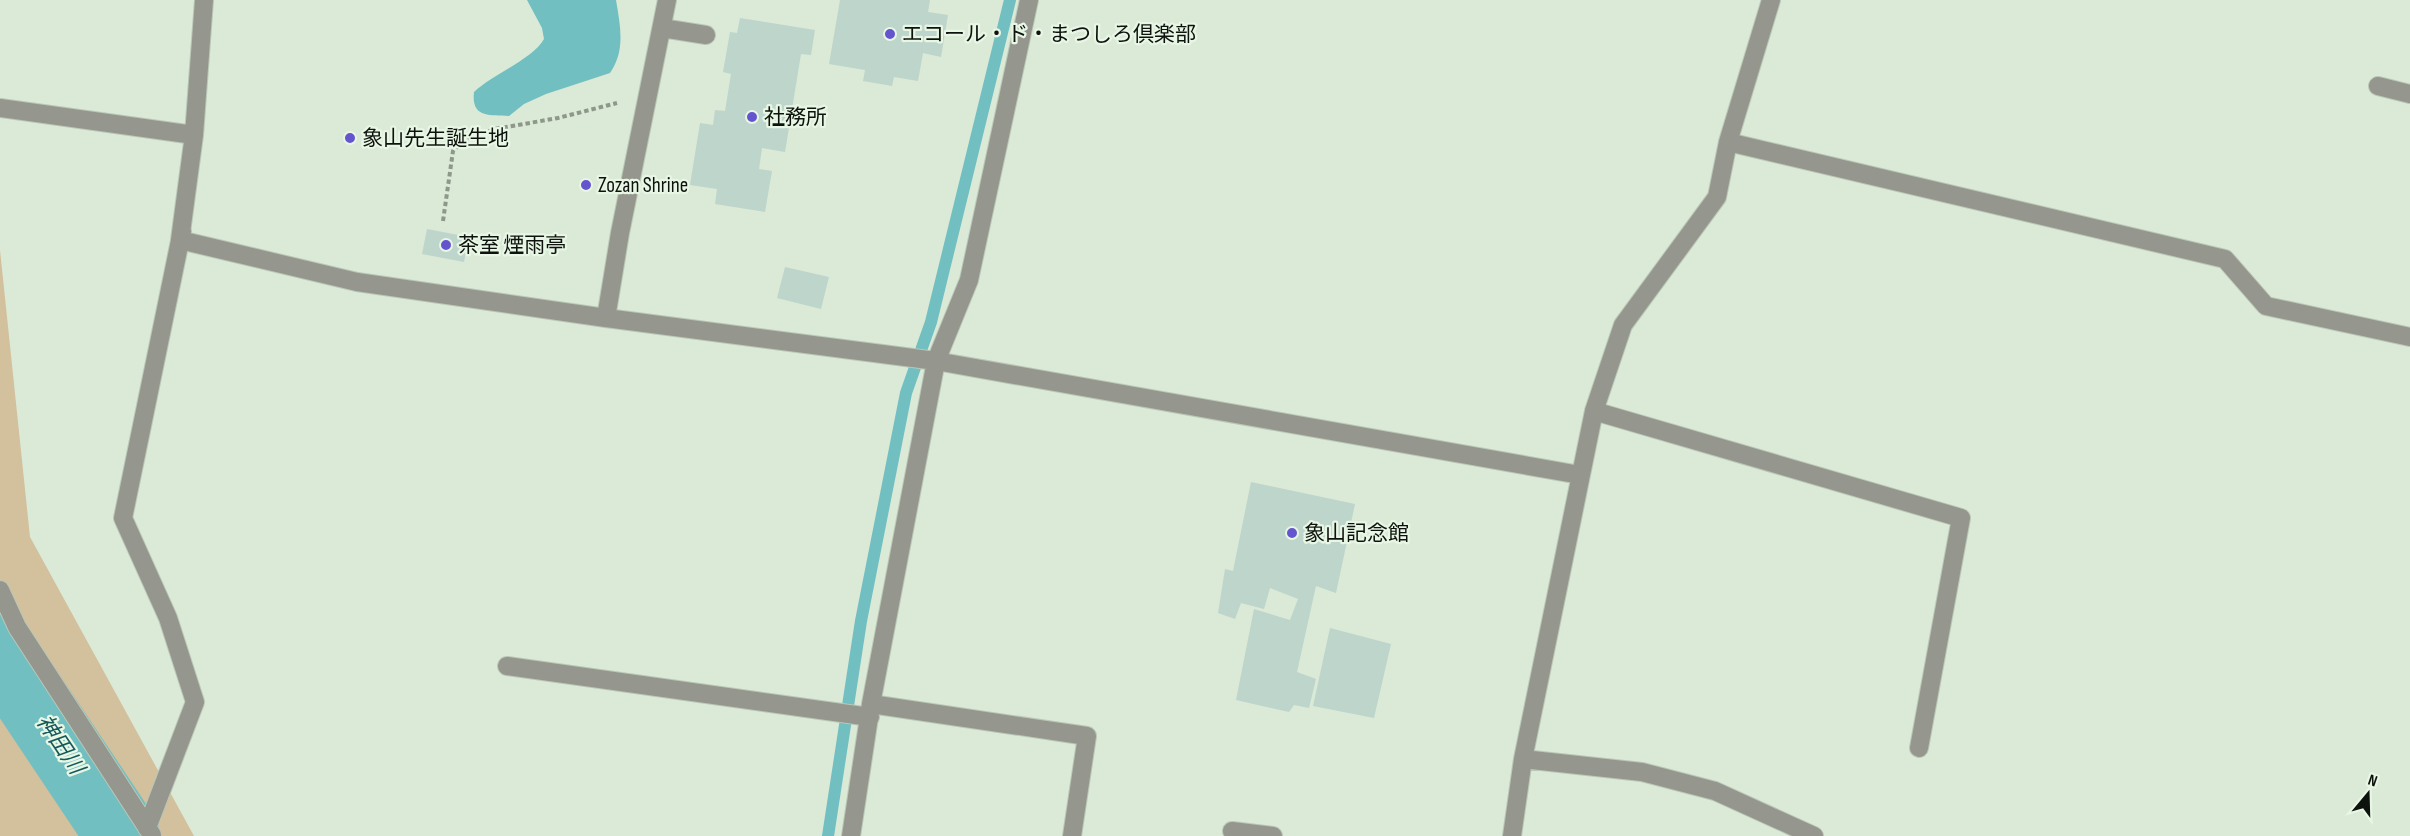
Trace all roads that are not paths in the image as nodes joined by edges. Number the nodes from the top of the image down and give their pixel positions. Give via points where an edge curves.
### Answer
1 (204, 0) edge
2 (667, 0) edge
3 (1029, 0) edge
4 (1772, 0) edge
5 (662, 28) junction
6 (706, 35) dead end
7 (2378, 86) dead end
8 (2410, 94) edge
9 (0, 108) edge
10 (194, 135) junction
11 (1728, 142) junction
12 (183, 226) junction
13 (606, 318) junction
14 (2410, 337) edge
15 (936, 361) junction
16 (1594, 411) junction
17 (1580, 475) junction
18 (0, 590) edge
19 (507, 666) dead end
20 (870, 710) junction
21 (1919, 748) dead end
22 (1523, 759) junction
23 (1232, 831) dead end
24 (150, 832) edge
25 (851, 836) edge
26 (1072, 836) edge
27 (1273, 836) edge
28 (1512, 836) edge
29 (1814, 836) edge

1 - 10 street
2 - 5 street
3 - 15 street via 969,280
4 - 11 street
5 - 6 street
5 - 13 street
7 - 8 street
9 - 10 street
10 - 12 street
11 - 14 street via 2225,260 2266,306
11 - 16 street via 1717,197 1623,325
12 - 13 street via 180,240 357,282
12 - 24 street via 123,518 168,618 195,702
13 - 15 street
15 - 17 street
15 - 20 street
16 - 17 street
16 - 21 street via 1960,518
17 - 22 street
18 - 24 street via 17,627
19 - 20 street
20 - 25 street
20 - 26 street via 1087,736
22 - 28 street
22 - 29 street via 1642,772 1715,791
23 - 27 street

